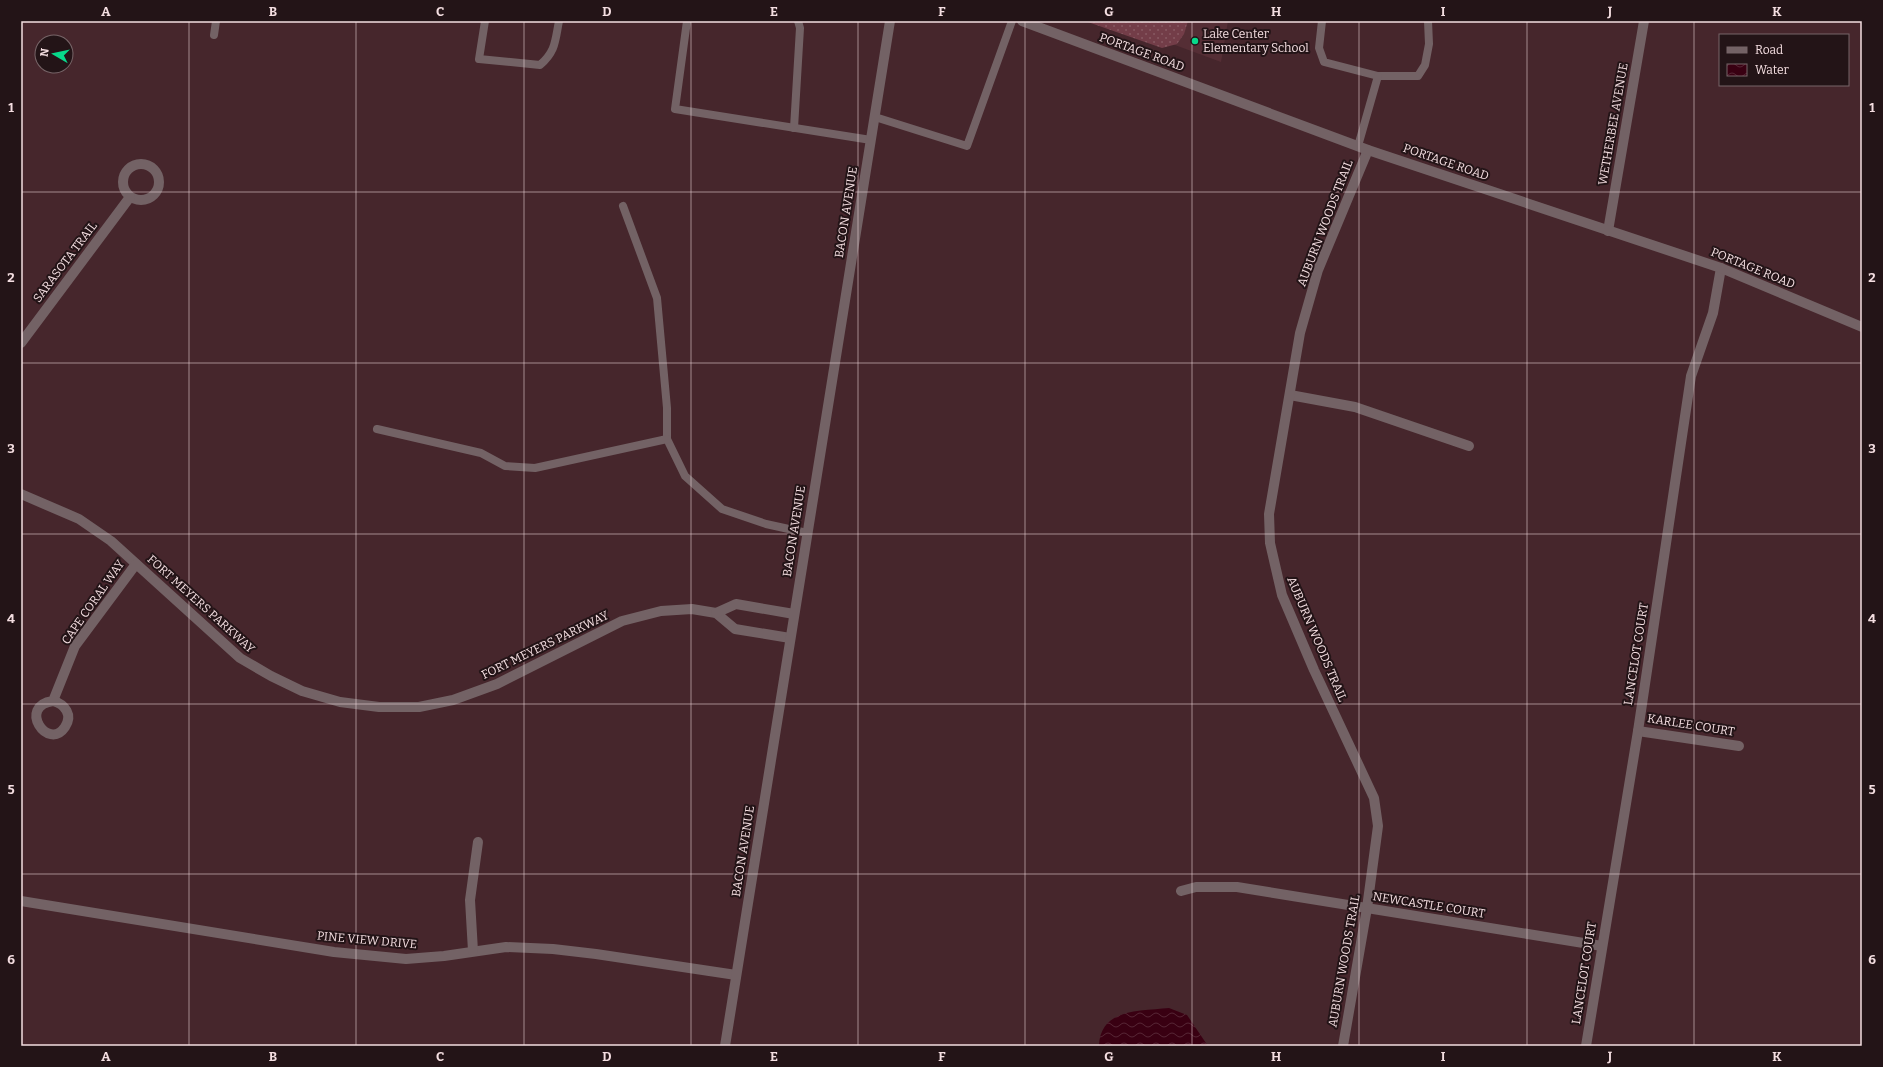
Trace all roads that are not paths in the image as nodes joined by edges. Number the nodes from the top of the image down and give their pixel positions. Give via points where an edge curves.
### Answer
1 (216, 21) edge
2 (484, 21) edge
3 (559, 21) edge
4 (687, 21) edge
5 (798, 21) edge
6 (890, 21) edge
7 (1012, 21) edge
8 (1022, 21) edge
9 (1322, 21) edge
10 (1428, 21) edge
11 (1644, 21) edge
12 (214, 35) dead end
13 (1378, 76) junction
14 (874, 117) junction
15 (794, 128) junction
16 (871, 140) junction
17 (1358, 146) junction
18 (1368, 150) junction
19 (130, 197) dead end
20 (623, 206) dead end
21 (1608, 231) junction
22 (1721, 268) junction
23 (1862, 327) edge
24 (21, 343) edge
25 (1290, 395) junction
26 (377, 429) dead end
27 (667, 439) junction
28 (1469, 446) dead end
29 (21, 494) edge
30 (807, 533) junction
31 (136, 564) junction
32 (716, 613) junction
33 (794, 614) junction
34 (790, 638) junction
35 (53, 701) dead end
36 (1638, 730) junction
37 (1739, 746) dead end
38 (478, 842) dead end
39 (1181, 891) dead end
40 (21, 901) edge
41 (1367, 908) junction
42 (1602, 946) junction
43 (472, 951) junction
44 (736, 975) junction
45 (725, 1046) edge
46 (1343, 1046) edge
47 (1586, 1046) edge

1 - 12 lane
2 - 3 lane via 479,59 540,65 554,49
4 - 15 lane via 675,109
5 - 15 lane via 800,28
6 - 14 street, BACON AVENUE
7 - 14 lane via 967,146
8 - 17 street, PORTAGE ROAD
9 - 13 lane via 1319,48 1324,62
10 - 13 lane via 1428,51 1425,65 1418,76
11 - 21 street, WETHERBEE AVENUE
13 - 17 lane
14 - 16 street, BACON AVENUE
15 - 16 lane
16 - 30 street, BACON AVENUE
17 - 18 street, PORTAGE ROAD
18 - 21 street, PORTAGE ROAD
18 - 25 street, AUBURN WOODS TRAIL via 1318,270 1300,333
19 - 24 street, SARASOTA TRAIL
20 - 27 lane via 657,298 667,408
21 - 22 street, PORTAGE ROAD
22 - 23 street, PORTAGE ROAD
22 - 36 street, LANCELOT COURT via 1713,313 1691,376
25 - 28 street via 1356,407
25 - 41 street, AUBURN WOODS TRAIL via 1269,514 1270,543 1282,595 1374,798 1378,826
26 - 27 lane via 481,453 505,466 535,468
27 - 30 lane via 685,476 722,509 766,524
29 - 31 street, FORT MEYERS PARKWAY via 79,519 111,541
30 - 33 street, BACON AVENUE
31 - 32 street, FORT MEYERS PARKWAY via 240,658 302,691 340,702 379,706 419,707 453,700 497,684 622,621 661,611 692,609
31 - 35 street, CAPE CORAL WAY via 75,646
32 - 33 street via 736,604
32 - 34 street via 734,628
33 - 34 street, BACON AVENUE
34 - 44 street, BACON AVENUE
36 - 37 street, KARLEE COURT
36 - 42 street, LANCELOT COURT
38 - 43 street via 470,900
39 - 41 street, NEWCASTLE COURT via 1196,887 1237,887
40 - 43 street, PINE VIEW DRIVE via 334,952 406,958 444,956
41 - 42 street, NEWCASTLE COURT
41 - 46 street, AUBURN WOODS TRAIL
42 - 47 street, LANCELOT COURT
43 - 44 street, PINE VIEW DRIVE via 506,947 553,949
44 - 45 street, BACON AVENUE

